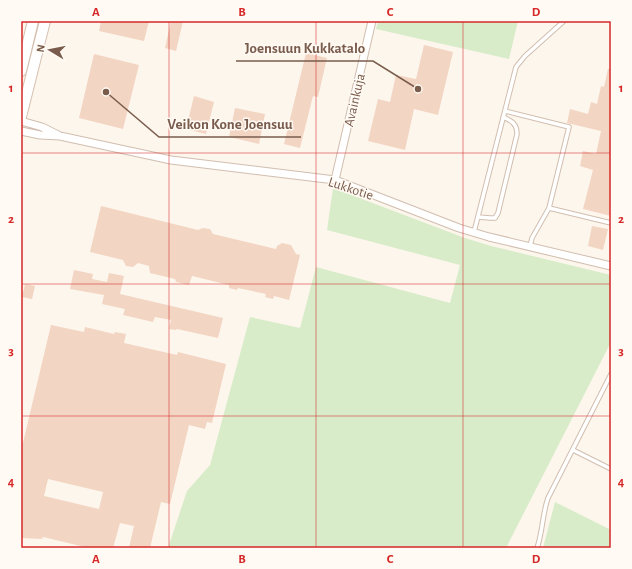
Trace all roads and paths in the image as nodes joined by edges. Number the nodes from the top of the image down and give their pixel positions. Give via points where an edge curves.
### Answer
1 (33, 21) edge
2 (45, 21) edge
3 (372, 21) edge
4 (564, 21) edge
5 (21, 71) edge
6 (505, 111) junction
7 (21, 117) edge
8 (503, 117) junction
9 (21, 121) edge
10 (21, 131) edge
11 (60, 136) junction
12 (335, 180) junction
13 (549, 208) junction
14 (478, 217) junction
15 (611, 223) edge
16 (474, 232) junction
17 (530, 247) junction
18 (611, 266) edge
19 (611, 374) edge
20 (573, 450) junction
21 (611, 469) edge
22 (537, 548) edge

1 - 5 main road
2 - 7 main road
3 - 12 street, Avainkuja
4 - 6 lane via 516,67
6 - 8 lane
6 - 13 lane via 569,127
8 - 14 lane
8 - 14 lane via 514,122 517,134 498,213 495,218
9 - 11 street
10 - 11 street
11 - 12 street, Lukkotie via 171,160
12 - 16 street, Lukkotie
13 - 15 lane
13 - 17 lane via 532,238
14 - 16 lane
16 - 17 street, Lukkotie
17 - 18 street, Lukkotie
19 - 20 lane
20 - 21 lane
20 - 22 lane via 548,498

